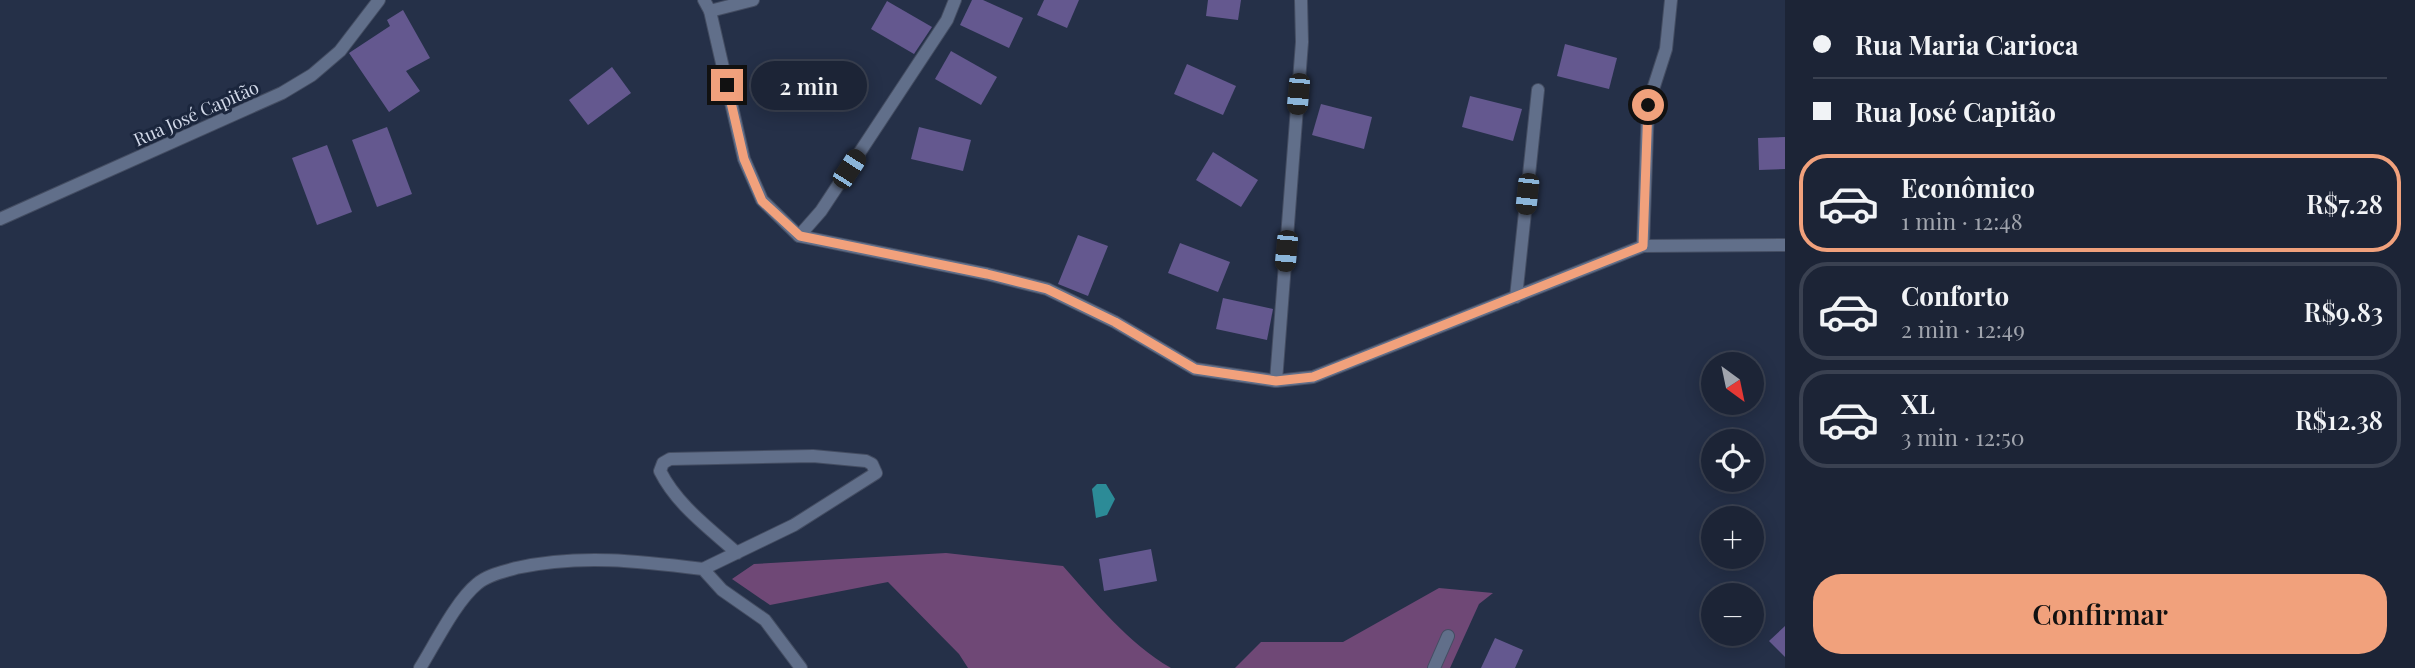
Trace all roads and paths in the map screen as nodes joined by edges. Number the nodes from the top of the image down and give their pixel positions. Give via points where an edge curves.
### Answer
1 (379, 0) edge
2 (753, 0) edge
3 (955, 0) edge
4 (1301, 0) edge
5 (1671, 0) edge
6 (707, 6) edge
7 (1538, 90) dead end
8 (0, 219) edge
9 (800, 236) junction
10 (1785, 245) edge
11 (1643, 246) junction
12 (1516, 297) junction
13 (1276, 381) junction
14 (737, 553) junction
15 (703, 569) junction
16 (1448, 636) dead end
17 (420, 668) edge
18 (801, 668) edge
19 (1434, 668) edge

1 - 8 street, Rua José Capitão via 340,51 313,75 282,93
2 - 6 street
3 - 9 street via 947,20
4 - 13 street via 1302,42
5 - 11 street via 1666,49 1648,105
6 - 9 street via 744,159 762,201
7 - 12 street
9 - 13 street via 1047,289 1195,369
10 - 11 street
11 - 12 street
12 - 13 street via 1313,377
14 - 14 street via 667,485 660,471 663,463 670,459 813,456 872,464 876,473 794,525
14 - 15 street
15 - 17 street via 599,559 550,561 500,572 467,594
15 - 18 street via 722,590 765,620
16 - 19 street

